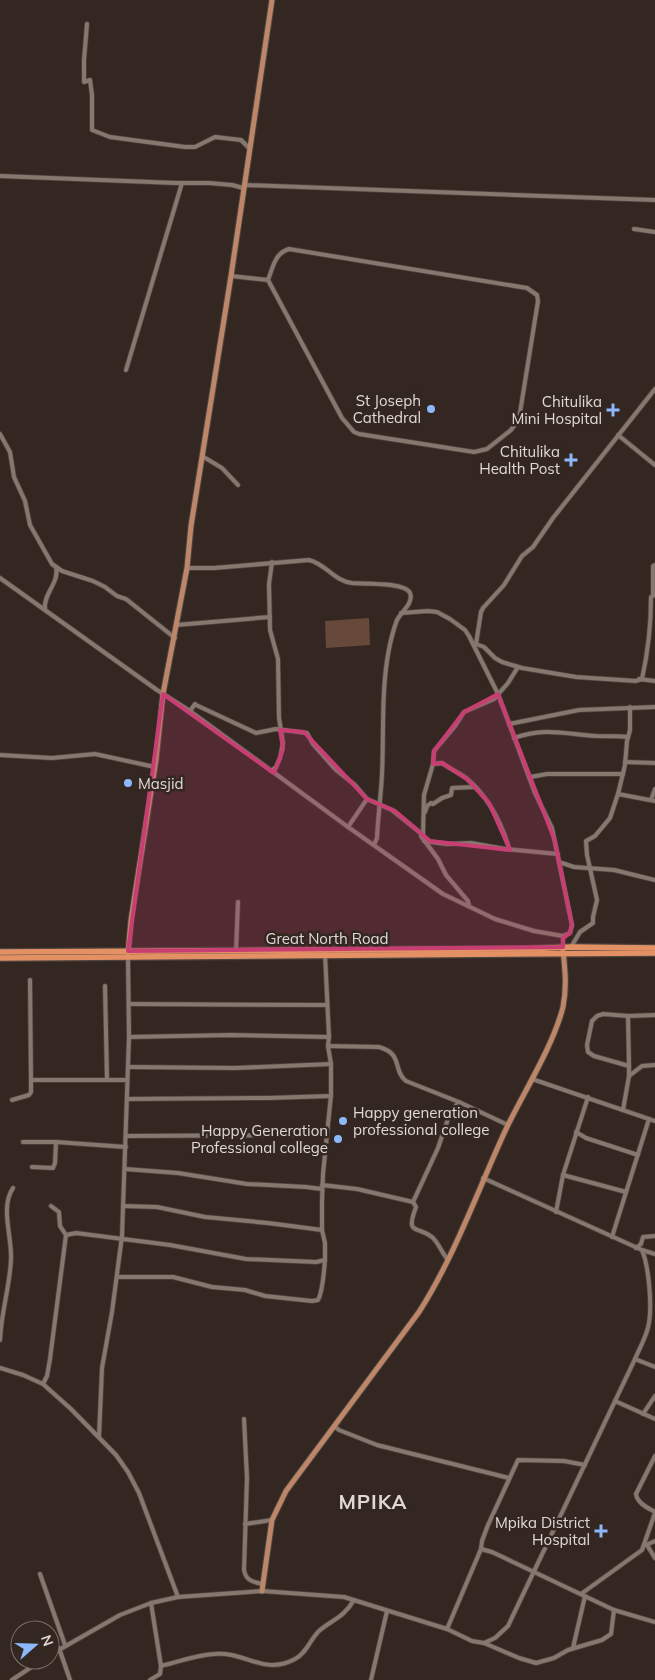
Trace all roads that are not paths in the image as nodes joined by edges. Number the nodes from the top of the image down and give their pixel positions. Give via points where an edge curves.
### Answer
1 (272, 0) edge
2 (87, 24) dead end
3 (249, 148) junction
4 (0, 176) edge
5 (182, 183) junction
6 (243, 186) junction
7 (655, 200) edge
8 (634, 230) dead end
9 (655, 232) edge
10 (231, 276) junction
11 (268, 280) junction
12 (126, 370) dead end
13 (655, 389) edge
14 (651, 395) junction
15 (655, 398) edge
16 (0, 434) edge
17 (618, 436) junction
18 (202, 456) junction
19 (655, 465) edge
20 (238, 485) dead end
21 (272, 562) junction
22 (655, 565) edge
23 (56, 567) junction
24 (188, 568) junction
25 (0, 578) edge
26 (653, 597) edge
27 (45, 610) junction
28 (401, 613) junction
29 (270, 617) junction
30 (176, 625) junction
31 (175, 638) junction
32 (475, 645) junction
33 (518, 667) junction
34 (639, 679) junction
35 (655, 681) edge
36 (163, 694) junction
37 (498, 694) junction
38 (655, 707) edge
39 (630, 708) junction
40 (190, 711) junction
41 (509, 724) junction
42 (280, 730) junction
43 (628, 737) junction
44 (514, 738) junction
45 (0, 755) edge
46 (625, 762) junction
47 (655, 763) edge
48 (432, 764) junction
49 (155, 767) junction
50 (271, 771) junction
51 (623, 774) junction
52 (530, 777) junction
53 (474, 787) junction
54 (655, 789) edge
55 (618, 794) junction
56 (367, 799) junction
57 (653, 800) edge
58 (379, 804) junction
59 (423, 816) junction
60 (348, 827) junction
61 (423, 835) junction
62 (424, 841) junction
63 (374, 845) junction
64 (509, 848) junction
65 (558, 854) junction
66 (559, 862) junction
67 (591, 868) junction
68 (655, 880) edge
69 (238, 902) dead end
70 (469, 906) junction
71 (563, 936) junction
72 (563, 947) junction
73 (572, 947) junction
74 (655, 948) edge
75 (236, 951) junction
76 (0, 952) edge
77 (655, 953) edge
78 (128, 954) junction
79 (325, 954) junction
80 (564, 954) junction
81 (0, 958) edge
82 (30, 980) dead end
83 (105, 986) dead end
84 (130, 1004) junction
85 (328, 1005) junction
86 (655, 1015) edge
87 (628, 1016) junction
88 (129, 1037) junction
89 (329, 1037) junction
90 (328, 1046) junction
91 (331, 1064) junction
92 (655, 1064) edge
93 (629, 1066) junction
94 (129, 1067) junction
95 (630, 1076) junction
96 (532, 1079) junction
97 (31, 1080) junction
98 (107, 1080) junction
99 (128, 1080) junction
100 (331, 1096) junction
101 (588, 1097) junction
102 (128, 1099) junction
103 (12, 1100) dead end
104 (459, 1102) junction
105 (623, 1110) junction
106 (649, 1119) junction
107 (655, 1121) edge
108 (508, 1125) junction
109 (576, 1132) junction
110 (327, 1134) junction
111 (127, 1136) junction
112 (23, 1142) dead end
113 (56, 1142) junction
114 (126, 1147) junction
115 (638, 1154) junction
116 (32, 1167) dead end
117 (126, 1169) junction
118 (563, 1175) junction
119 (483, 1178) junction
120 (322, 1187) junction
121 (13, 1188) dead end
122 (626, 1192) junction
123 (413, 1202) junction
124 (51, 1206) dead end
125 (123, 1206) junction
126 (556, 1212) junction
127 (3, 1218) edge
128 (322, 1230) junction
129 (66, 1235) junction
130 (655, 1236) edge
131 (612, 1237) junction
132 (121, 1239) junction
133 (636, 1248) junction
134 (642, 1250) junction
135 (655, 1254) edge
136 (325, 1260) junction
137 (448, 1260) junction
138 (117, 1277) junction
139 (649, 1322) junction
140 (655, 1324) edge
141 (0, 1340) edge
142 (635, 1359) junction
143 (655, 1367) edge
144 (0, 1368) edge
145 (43, 1384) junction
146 (655, 1396) edge
147 (615, 1401) junction
148 (643, 1414) junction
149 (244, 1419) dead end
150 (655, 1419) edge
151 (334, 1426) junction
152 (99, 1437) junction
153 (655, 1456) edge
154 (585, 1464) junction
155 (509, 1478) junction
156 (655, 1513) edge
157 (272, 1520) junction
158 (654, 1520) edge
159 (245, 1524) junction
160 (655, 1541) edge
161 (646, 1545) junction
162 (481, 1549) junction
163 (655, 1558) edge
164 (533, 1572) junction
165 (40, 1574) dead end
166 (263, 1584) junction
167 (262, 1591) junction
168 (583, 1595) junction
169 (178, 1597) junction
170 (354, 1600) junction
171 (151, 1603) junction
172 (614, 1610) junction
173 (387, 1611) junction
174 (655, 1622) edge
175 (447, 1629) junction
176 (484, 1643) junction
177 (65, 1645) junction
178 (60, 1648) edge
179 (574, 1648) junction
180 (60, 1651) edge
181 (162, 1666) junction
182 (27, 1670) edge
183 (12, 1680) edge
184 (70, 1680) edge
185 (150, 1680) edge
186 (371, 1680) edge

1 - 3 main road
2 - 3 street via 84,82 90,80 92,130 110,137 184,147 195,146 211,138 225,138 241,140
3 - 6 main road
4 - 5 street
5 - 6 street
5 - 12 street
6 - 7 street
6 - 10 main road
8 - 9 street
10 - 11 street
10 - 18 main road
11 - 11 street via 342,418 354,432 474,452 487,449 516,425 521,414 538,301 534,291 289,249 277,256
13 - 14 street
14 - 15 street
14 - 17 street
16 - 23 street via 10,452 14,477 25,501 30,525
17 - 19 street
17 - 32 street via 483,608
18 - 20 street via 222,468
18 - 24 main road
21 - 24 street
21 - 28 street via 309,560 343,581 403,587 411,598
21 - 29 street
22 - 26 street
23 - 27 street via 56,578 46,599
23 - 31 street via 93,581 126,599
24 - 30 main road
25 - 27 street
26 - 34 street via 647,655 642,679
27 - 36 street
28 - 32 street via 428,611 443,614 465,630
28 - 58 street via 389,649 385,680
29 - 30 street
29 - 42 street via 278,659
30 - 31 main road
31 - 36 main road
32 - 33 street
32 - 37 street
33 - 34 street via 576,677
33 - 37 street
34 - 35 street
36 - 40 street
36 - 49 main road
37 - 41 street
37 - 48 street via 491,701 464,712 438,744
38 - 39 street
39 - 41 street via 579,710
39 - 43 street
40 - 42 street via 195,704 256,733
40 - 50 street
41 - 44 street
42 - 50 street via 283,749
42 - 56 street via 307,733 335,769
43 - 44 street via 560,731
43 - 46 street
44 - 52 street
45 - 49 street via 52,758 95,754
46 - 47 street
46 - 51 street
48 - 53 street via 442,763
48 - 59 street via 424,795
49 - 78 main road
50 - 60 street
51 - 52 street
51 - 55 street
52 - 65 street via 552,828
53 - 59 street via 452,788 451,795 427,806
53 - 64 street via 492,807
54 - 57 street
55 - 57 street
55 - 67 street via 610,818 586,841
56 - 58 street
56 - 60 street
58 - 61 street via 395,811
58 - 63 street
59 - 61 street
60 - 63 street
61 - 62 street
62 - 64 street
62 - 70 street
63 - 70 street via 443,894
64 - 65 street
65 - 66 street
66 - 67 street
66 - 71 street via 572,924 570,933
67 - 68 street
67 - 73 street via 596,900 593,923 580,932
69 - 75 street
70 - 71 street via 495,919
71 - 72 street
72 - 73 highway, Great North Road
72 - 75 highway, Great North Road
72 - 80 main road
73 - 74 highway, Great North Road
75 - 78 highway, Great North Road
76 - 78 highway, Great North Road
77 - 80 highway, Great North Road
78 - 79 highway, Great North Road
78 - 81 highway, Great North Road
78 - 84 street
79 - 80 highway, Great North Road
79 - 85 street
80 - 96 main road via 566,975 557,1027
82 - 97 street
83 - 98 street
84 - 85 street
84 - 88 street
85 - 89 street
86 - 87 street
87 - 93 street
87 - 93 street via 597,1016 592,1021 587,1045 591,1055
88 - 89 street
88 - 94 street
89 - 90 street
90 - 91 street
90 - 104 street via 386,1049 397,1060 399,1072 406,1081
91 - 94 street via 235,1068
91 - 100 street
92 - 95 street via 642,1066
93 - 95 street
94 - 99 street
95 - 105 street
96 - 101 street
96 - 108 main road
97 - 98 street
97 - 103 street via 29,1095
98 - 99 street
99 - 102 street
100 - 102 street
100 - 110 street
101 - 105 street
101 - 109 street
102 - 111 street
104 - 108 street
104 - 123 street via 450,1113
105 - 106 street
106 - 107 street
106 - 115 street
108 - 119 main road
109 - 115 street
109 - 118 street
110 - 111 street
110 - 120 street
111 - 114 street
112 - 113 street
113 - 114 street
113 - 116 street via 53,1168
114 - 117 street
115 - 122 street
117 - 120 street via 247,1184
117 - 125 street
118 - 122 street
118 - 126 street
119 - 126 street
119 - 137 main road
120 - 123 street via 357,1189
120 - 128 street
121 - 127 street via 5,1199
122 - 131 street
123 - 137 street via 416,1207 412,1226 433,1238
124 - 129 street via 59,1212 60,1226
125 - 128 street via 157,1207 206,1217
125 - 132 street
126 - 131 street
127 - 141 street via 11,1258
128 - 136 street
129 - 132 street via 76,1233
129 - 145 street via 50,1359
130 - 133 street via 643,1237
131 - 133 street
132 - 136 street via 246,1259
132 - 138 street
133 - 134 street
134 - 135 street
134 - 139 street via 647,1263
136 - 138 street via 322,1292 318,1300 312,1301 264,1296 173,1277
137 - 151 main road via 419,1312
138 - 152 street via 102,1368
139 - 140 street
139 - 142 street
142 - 143 street
142 - 147 street
144 - 145 street
145 - 152 street
146 - 148 street
147 - 148 street
147 - 154 street
148 - 150 street
149 - 159 street
151 - 155 street via 377,1445
151 - 157 main road via 286,1491
152 - 169 street via 116,1455 135,1486
153 - 156 street via 636,1494
154 - 155 street via 564,1460 518,1460
154 - 164 street
155 - 162 street
156 - 158 street
157 - 159 street
157 - 166 main road
158 - 161 street
159 - 166 street via 245,1575 250,1581
160 - 161 street
161 - 163 street
161 - 168 street
162 - 164 street
162 - 175 street
164 - 168 street
164 - 176 street via 508,1626
165 - 177 street
166 - 167 main road
167 - 169 street
167 - 170 street via 329,1595
168 - 172 street
168 - 179 street
169 - 171 street
170 - 173 street
170 - 181 street via 342,1616 318,1632 302,1654 289,1662 270,1666 236,1656 215,1654
171 - 177 street via 120,1615
171 - 181 street
172 - 174 street
172 - 179 street via 611,1634
173 - 175 street
173 - 186 street
175 - 176 street
176 - 179 street via 536,1662
177 - 178 street
180 - 184 street
181 - 185 street via 160,1674
182 - 183 street

